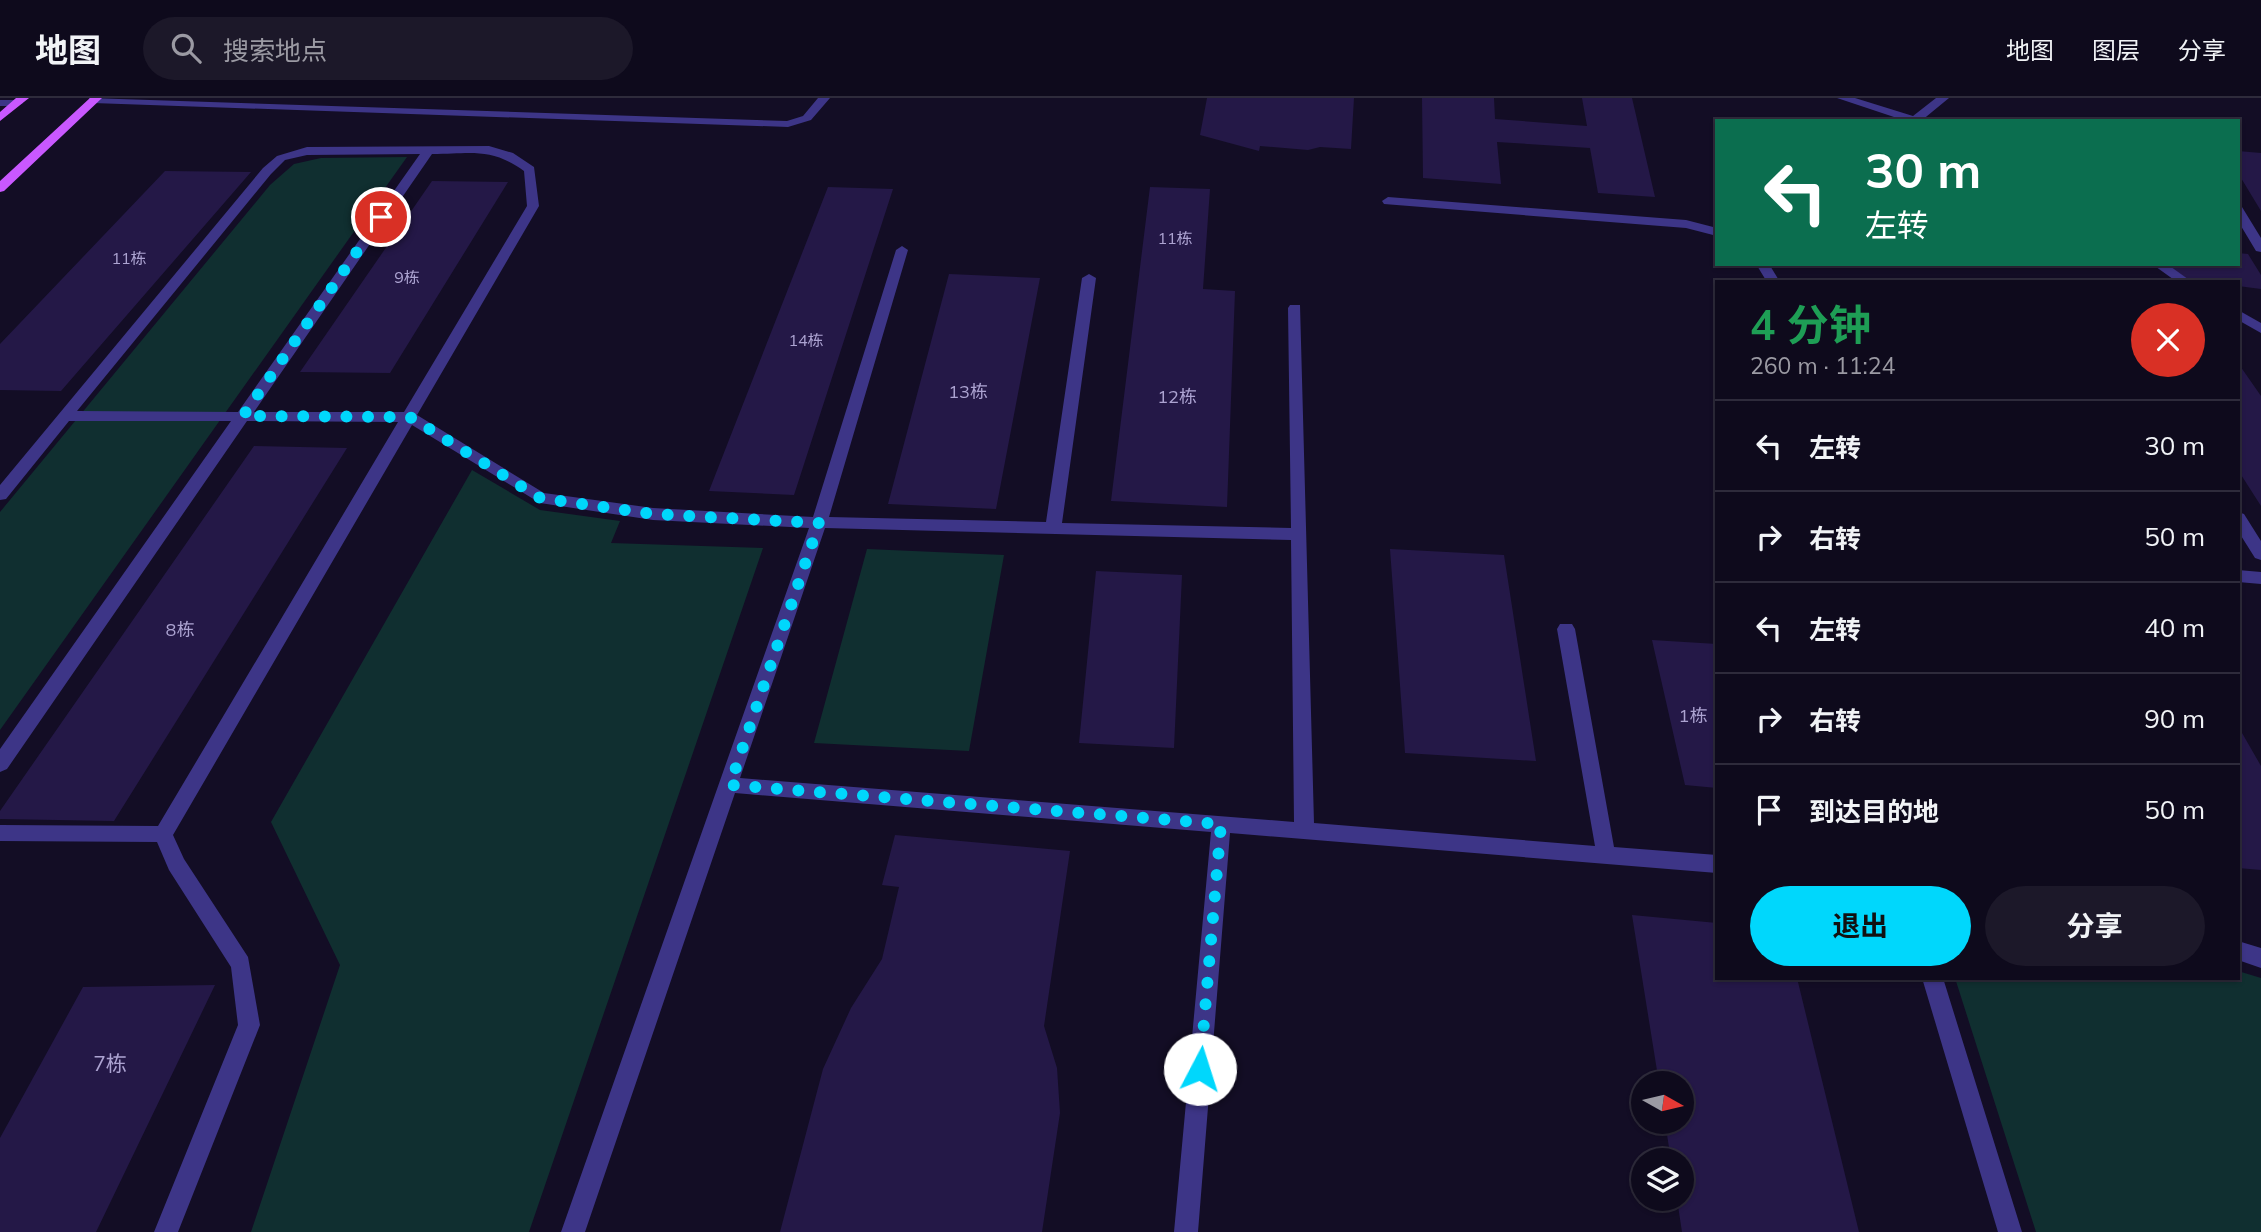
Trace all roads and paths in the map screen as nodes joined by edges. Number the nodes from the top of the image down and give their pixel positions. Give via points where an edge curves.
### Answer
1 (824, 98) edge
2 (1843, 98) edge
3 (1943, 98) edge
4 (95, 99) edge
5 (20, 101) edge
6 (0, 103) edge
7 (0, 118) edge
8 (1909, 119) edge
9 (1917, 119) edge
10 (428, 151) junction
11 (0, 188) edge
12 (1388, 201) dead end
13 (2240, 213) edge
14 (1715, 231) edge
15 (2261, 248) edge
16 (902, 250) dead end
17 (2161, 266) edge
18 (1089, 278) dead end
19 (2183, 280) edge
20 (1295, 308) dead end
21 (2240, 315) edge
22 (2261, 329) edge
23 (66, 416) junction
24 (243, 416) junction
25 (410, 417) junction
26 (0, 495) edge
27 (2240, 520) edge
28 (819, 523) junction
29 (1053, 529) junction
30 (1299, 534) junction
31 (2261, 554) edge
32 (2240, 576) edge
33 (2261, 578) edge
34 (1566, 629) dead end
35 (0, 764) edge
36 (730, 785) junction
37 (1221, 824) junction
38 (1304, 831) junction
39 (0, 833) edge
40 (163, 834) junction
41 (1606, 856) junction
42 (1715, 864) edge
43 (2240, 951) edge
44 (2261, 958) edge
45 (1933, 980) edge
46 (166, 1232) edge
47 (573, 1232) edge
48 (1186, 1232) edge
49 (2010, 1232) edge

1 - 4 street via 807,118 788,124
2 - 8 street
3 - 9 street
4 - 11 main road
5 - 6 street
5 - 7 main road
10 - 23 street via 307,151 281,158
10 - 24 street
10 - 25 street via 489,150 509,155 530,170 533,206
12 - 14 street via 1686,224
13 - 15 street
16 - 28 street
17 - 19 street
18 - 29 street
20 - 30 street
21 - 22 street
23 - 24 street
23 - 26 street
24 - 25 street
24 - 35 street
25 - 28 street via 540,498 653,514
25 - 40 street
27 - 31 street
28 - 29 street
28 - 36 street
29 - 30 street
30 - 38 street
32 - 33 street
34 - 41 street
36 - 37 street
36 - 47 street
37 - 38 street
37 - 48 street
38 - 41 street
39 - 40 street
40 - 46 street via 176,864 241,964 249,1025
41 - 42 street
43 - 44 street
45 - 49 street

